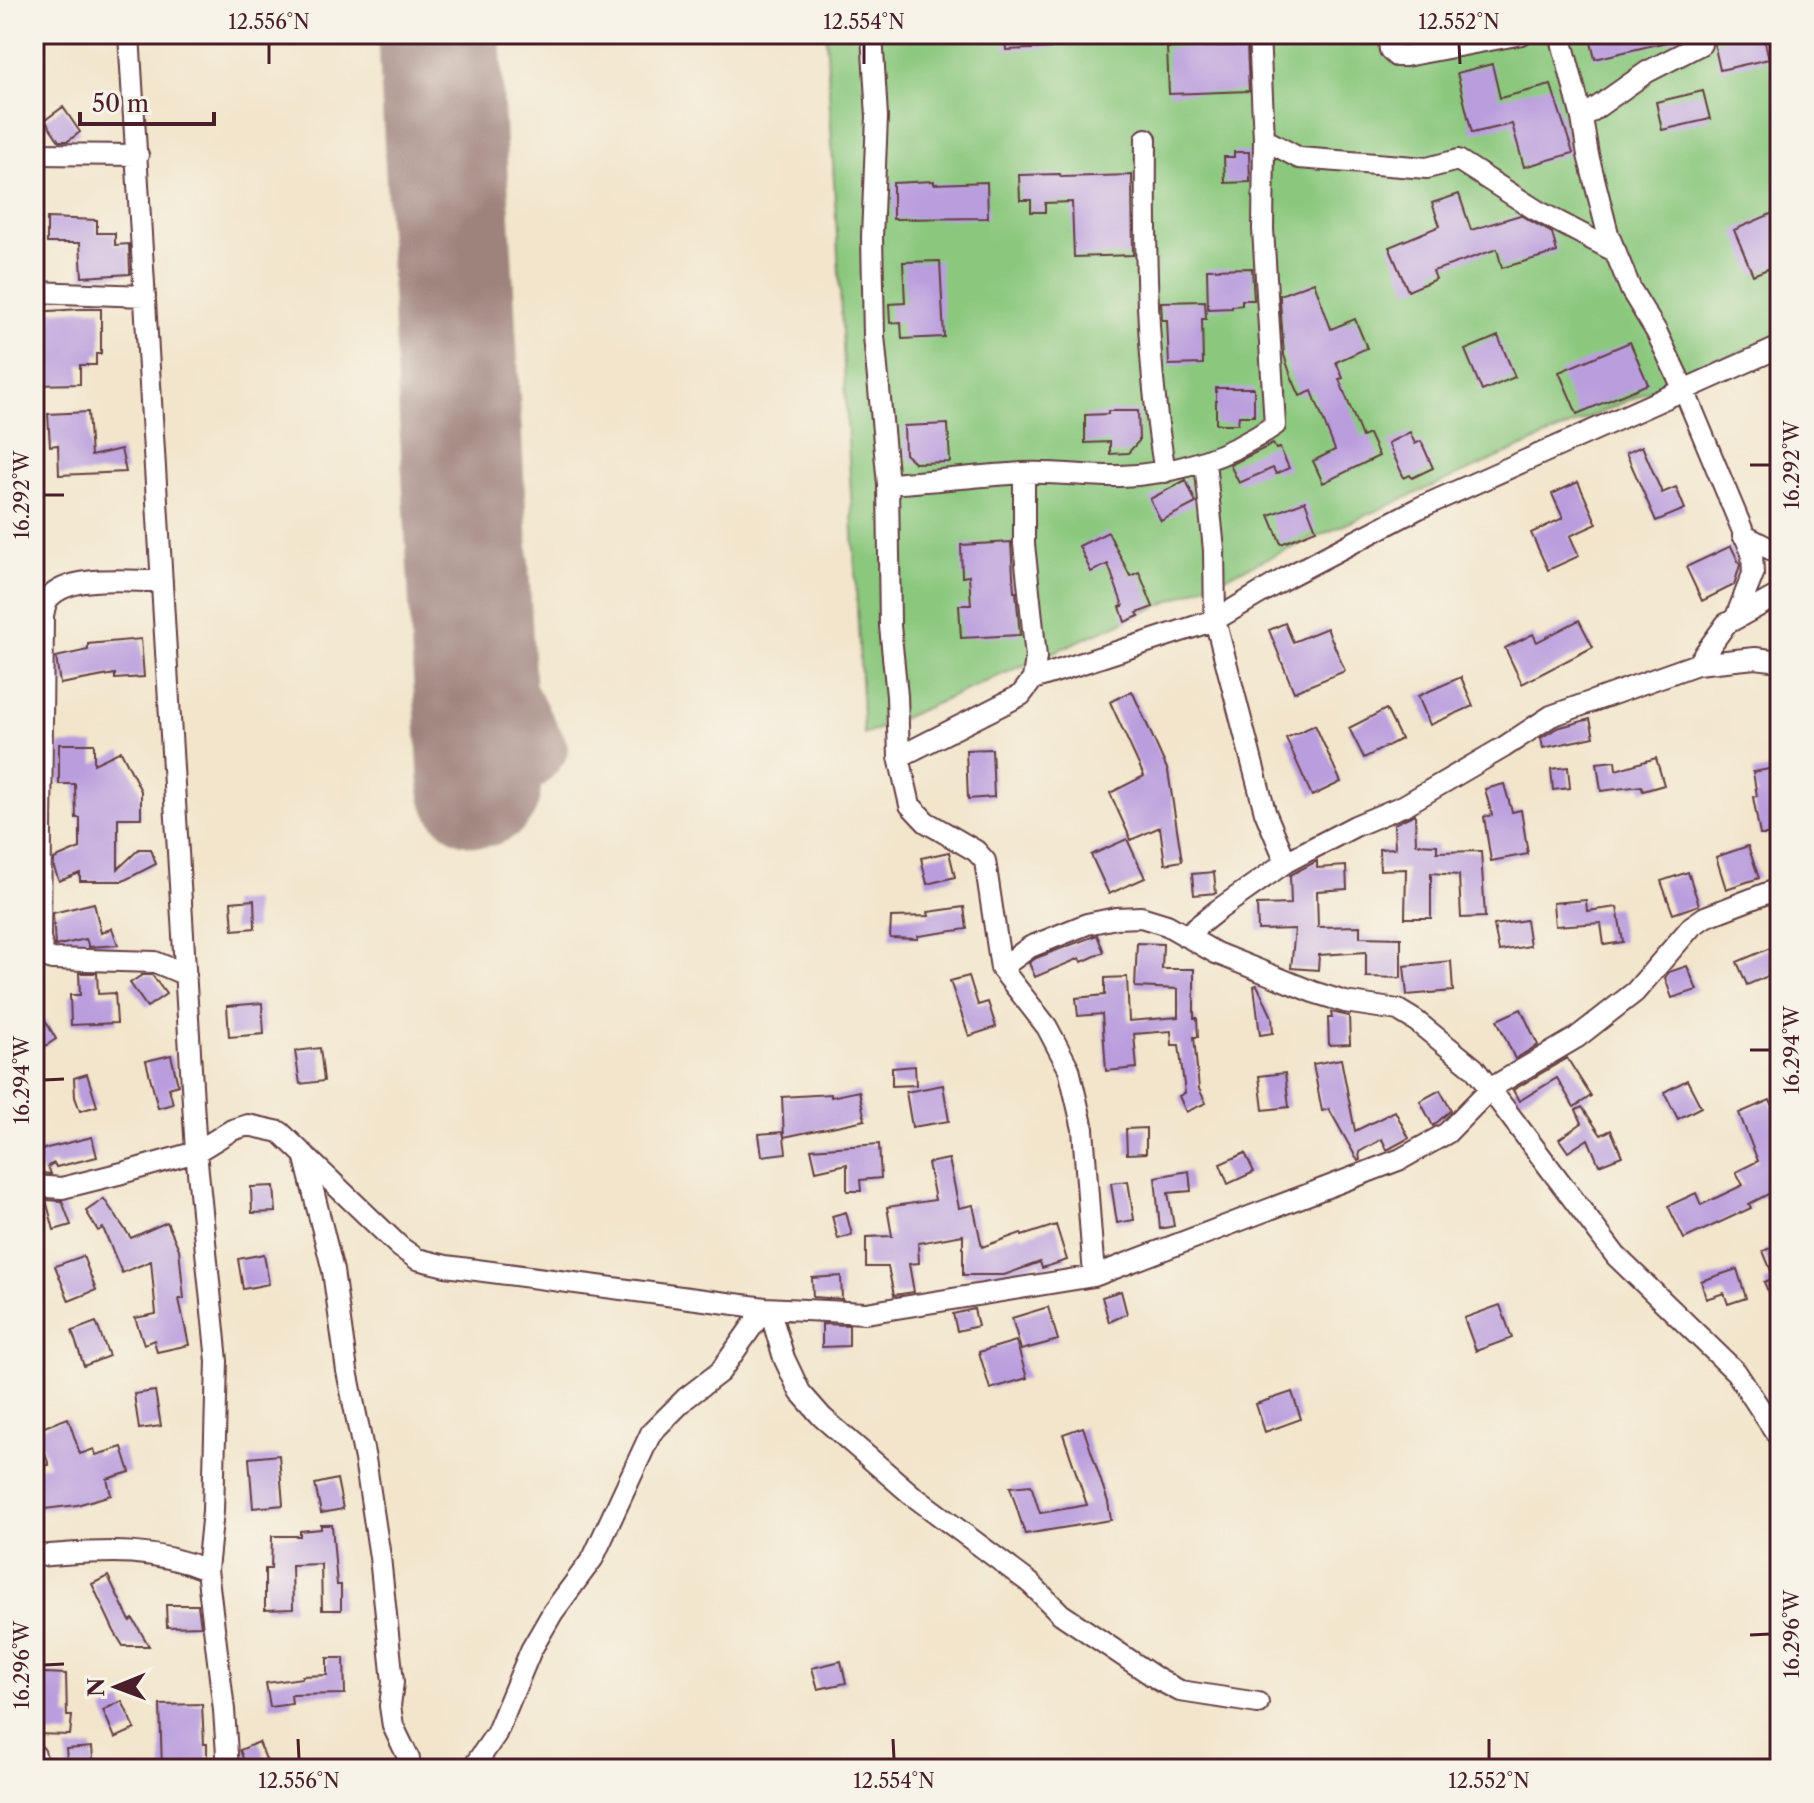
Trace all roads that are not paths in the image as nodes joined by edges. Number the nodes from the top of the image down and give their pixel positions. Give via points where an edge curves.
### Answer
1 (129, 34) edge
2 (872, 34) edge
3 (1259, 34) edge
4 (1388, 34) edge
5 (1522, 34) edge
6 (1560, 34) edge
7 (1698, 34) edge
8 (1582, 118) junction
9 (1146, 139) dead end
10 (1264, 139) junction
11 (34, 154) edge
12 (138, 155) junction
13 (1616, 252) junction
14 (34, 292) edge
15 (145, 296) junction
16 (1780, 347) edge
17 (1684, 390) junction
18 (1205, 462) junction
19 (1165, 472) junction
20 (1024, 473) junction
21 (888, 484) junction
22 (1743, 535) junction
23 (1780, 554) edge
24 (162, 581) junction
25 (1780, 594) edge
26 (1736, 617) junction
27 (1215, 620) junction
28 (1780, 661) edge
29 (1697, 664) junction
30 (1033, 679) junction
31 (899, 757) junction
32 (37, 836) edge
33 (1286, 862) junction
34 (1780, 888) edge
35 (1185, 936) junction
36 (1001, 968) junction
37 (186, 975) junction
38 (1491, 1088) junction
39 (196, 1152) junction
40 (304, 1154) junction
41 (34, 1186) edge
42 (1094, 1276) junction
43 (765, 1308) junction
44 (1780, 1439) edge
45 (34, 1556) edge
46 (207, 1570) junction
47 (1258, 1703) dead end
48 (35, 1755) edge
49 (36, 1769) edge
50 (228, 1769) edge
51 (409, 1769) edge
52 (472, 1769) edge

1 - 12 street
2 - 21 street via 877,105 874,336
3 - 10 street
4 - 5 street via 1390,50 1405,56
6 - 8 street
7 - 8 street via 1701,44 1647,72
8 - 13 street
9 - 19 street via 1145,271
10 - 13 street via 1299,158 1427,168 1458,160
10 - 18 street via 1263,229 1275,425
11 - 12 street
12 - 15 street
13 - 17 street
14 - 15 street
15 - 24 street
16 - 17 street
17 - 22 street
17 - 27 street via 1419,508
18 - 19 street
18 - 27 street
19 - 20 street
20 - 21 street
20 - 30 street
21 - 31 street
22 - 23 street
22 - 26 street via 1752,553 1753,574
24 - 32 street via 88,582 62,587 47,600
24 - 37 street
25 - 26 street
26 - 29 street
27 - 30 street
27 - 33 street via 1265,812
28 - 29 street
29 - 33 street via 1551,716 1417,798
30 - 31 street via 1021,695
31 - 36 street via 910,805 926,822 985,861
32 - 37 street via 44,956 155,962
33 - 35 street
34 - 38 street via 1705,917 1627,998 1567,1044
35 - 36 street via 1141,917 1116,918 1030,947
35 - 38 street via 1313,992 1398,1010 1456,1052
36 - 42 street via 1047,1027 1069,1069 1083,1129
37 - 39 street
38 - 42 street via 1447,1133 1401,1159
38 - 44 street via 1616,1256 1736,1372
39 - 40 street via 248,1125 280,1132
39 - 41 street via 62,1188
39 - 46 street via 217,1361
40 - 43 street via 417,1259
40 - 51 street via 333,1271 380,1557 393,1726
42 - 43 street via 866,1313
43 - 47 street via 800,1392 912,1495 1030,1583 1061,1614 1159,1680 1180,1691
43 - 52 street via 720,1372 651,1433 593,1558 531,1650 496,1734
45 - 46 street via 138,1551
46 - 50 street
48 - 49 street

